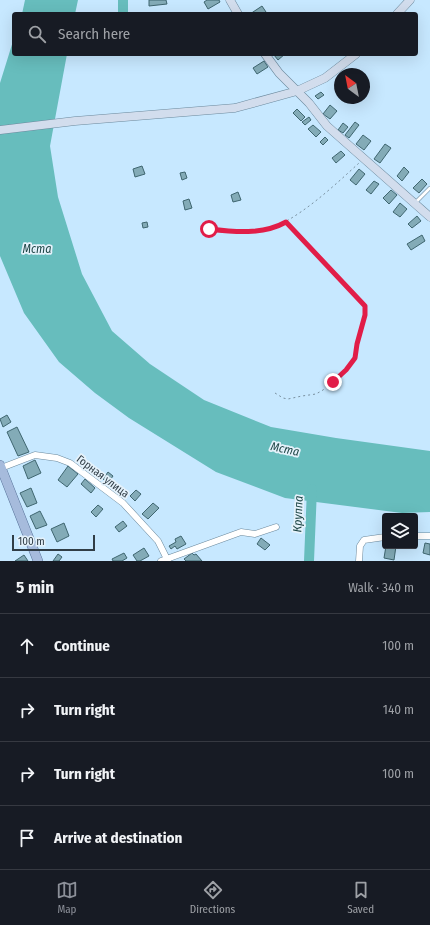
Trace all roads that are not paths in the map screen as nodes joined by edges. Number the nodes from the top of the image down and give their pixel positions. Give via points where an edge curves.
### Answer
1 (230, 0) edge
2 (410, 0) edge
3 (237, 12) edge
4 (399, 12) edge
5 (266, 56) edge
6 (353, 56) edge
7 (297, 91) junction
8 (0, 130) edge
9 (430, 188) edge
10 (415, 203) junction
11 (430, 217) edge
12 (1, 467) edge
13 (276, 527) dead end
14 (418, 536) edge
15 (430, 536) edge
16 (382, 537) edge
17 (166, 560) edge
18 (38, 561) edge
19 (359, 561) edge

1 - 3 main road
2 - 4 main road
5 - 7 main road
6 - 7 main road via 325,78
7 - 8 main road via 235,108
7 - 10 main road via 328,126
9 - 10 lane
10 - 11 main road
12 - 17 street, Горная улица via 35,455 70,463 123,503 158,541
12 - 18 main road
13 - 17 street via 255,534 241,532
14 - 15 street
16 - 19 street via 364,540 360,546

